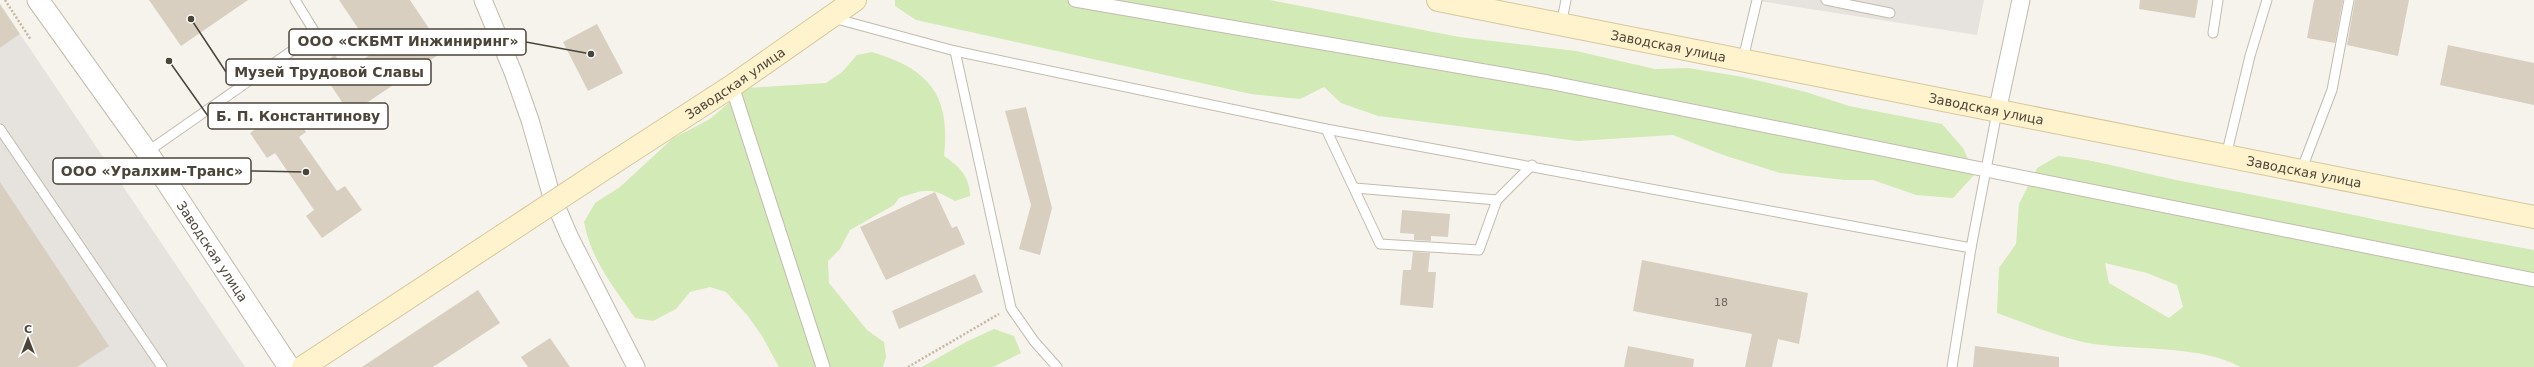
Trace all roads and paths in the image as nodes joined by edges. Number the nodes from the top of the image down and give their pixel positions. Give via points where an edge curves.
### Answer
1 (5, 0) edge
2 (38, 0) edge
3 (295, 0) edge
4 (483, 0) edge
5 (855, 0) edge
6 (1075, 0) edge
7 (1438, 0) edge
8 (1566, 0) edge
9 (1757, 0) edge
10 (1826, 0) edge
11 (2021, 0) edge
12 (2218, 0) edge
13 (2267, 0) edge
14 (2349, 0) edge
15 (1890, 13) dead end
16 (832, 18) junction
17 (1561, 25) junction
18 (2212, 33) dead end
19 (31, 40) dead end
20 (955, 51) junction
21 (1743, 59) junction
22 (732, 86) junction
23 (1997, 112) junction
24 (1326, 128) junction
25 (0, 129) edge
26 (147, 152) junction
27 (2226, 157) junction
28 (1532, 165) junction
29 (1985, 170) junction
30 (2301, 171) junction
31 (1355, 188) junction
32 (1497, 200) junction
33 (2534, 217) edge
34 (1970, 248) junction
35 (2534, 280) edge
36 (1011, 308) junction
37 (160, 367) edge
38 (289, 367) edge
39 (303, 367) edge
40 (636, 367) edge
41 (823, 367) edge
42 (908, 367) edge
43 (1057, 367) edge
44 (1952, 367) edge

1 - 19 path
2 - 26 street, Заводская улица
3 - 26 lane via 316,34
4 - 40 street via 516,79 551,194 566,231
5 - 16 main road, Заводская улица
6 - 29 street via 1548,82
7 - 17 main road, Заводская улица
8 - 17 lane
9 - 21 lane
10 - 15 lane
11 - 23 street
12 - 18 lane
13 - 27 lane via 2250,56
14 - 30 lane via 2332,90
16 - 20 lane
16 - 22 main road, Заводская улица
17 - 21 main road, Заводская улица
20 - 24 lane
20 - 36 lane
21 - 23 main road, Заводская улица
22 - 39 main road, Заводская улица, bridge
22 - 41 street
23 - 27 main road, Заводская улица
23 - 29 lane
24 - 28 lane
24 - 31 lane
25 - 37 lane
26 - 38 street, Заводская улица
27 - 30 main road, Заводская улица
28 - 32 lane
28 - 34 lane
29 - 34 lane
29 - 35 street
30 - 33 main road, Заводская улица
31 - 32 lane
31 - 32 lane via 1380,244 1479,250
34 - 44 lane
36 - 42 path
36 - 43 lane via 1034,341

